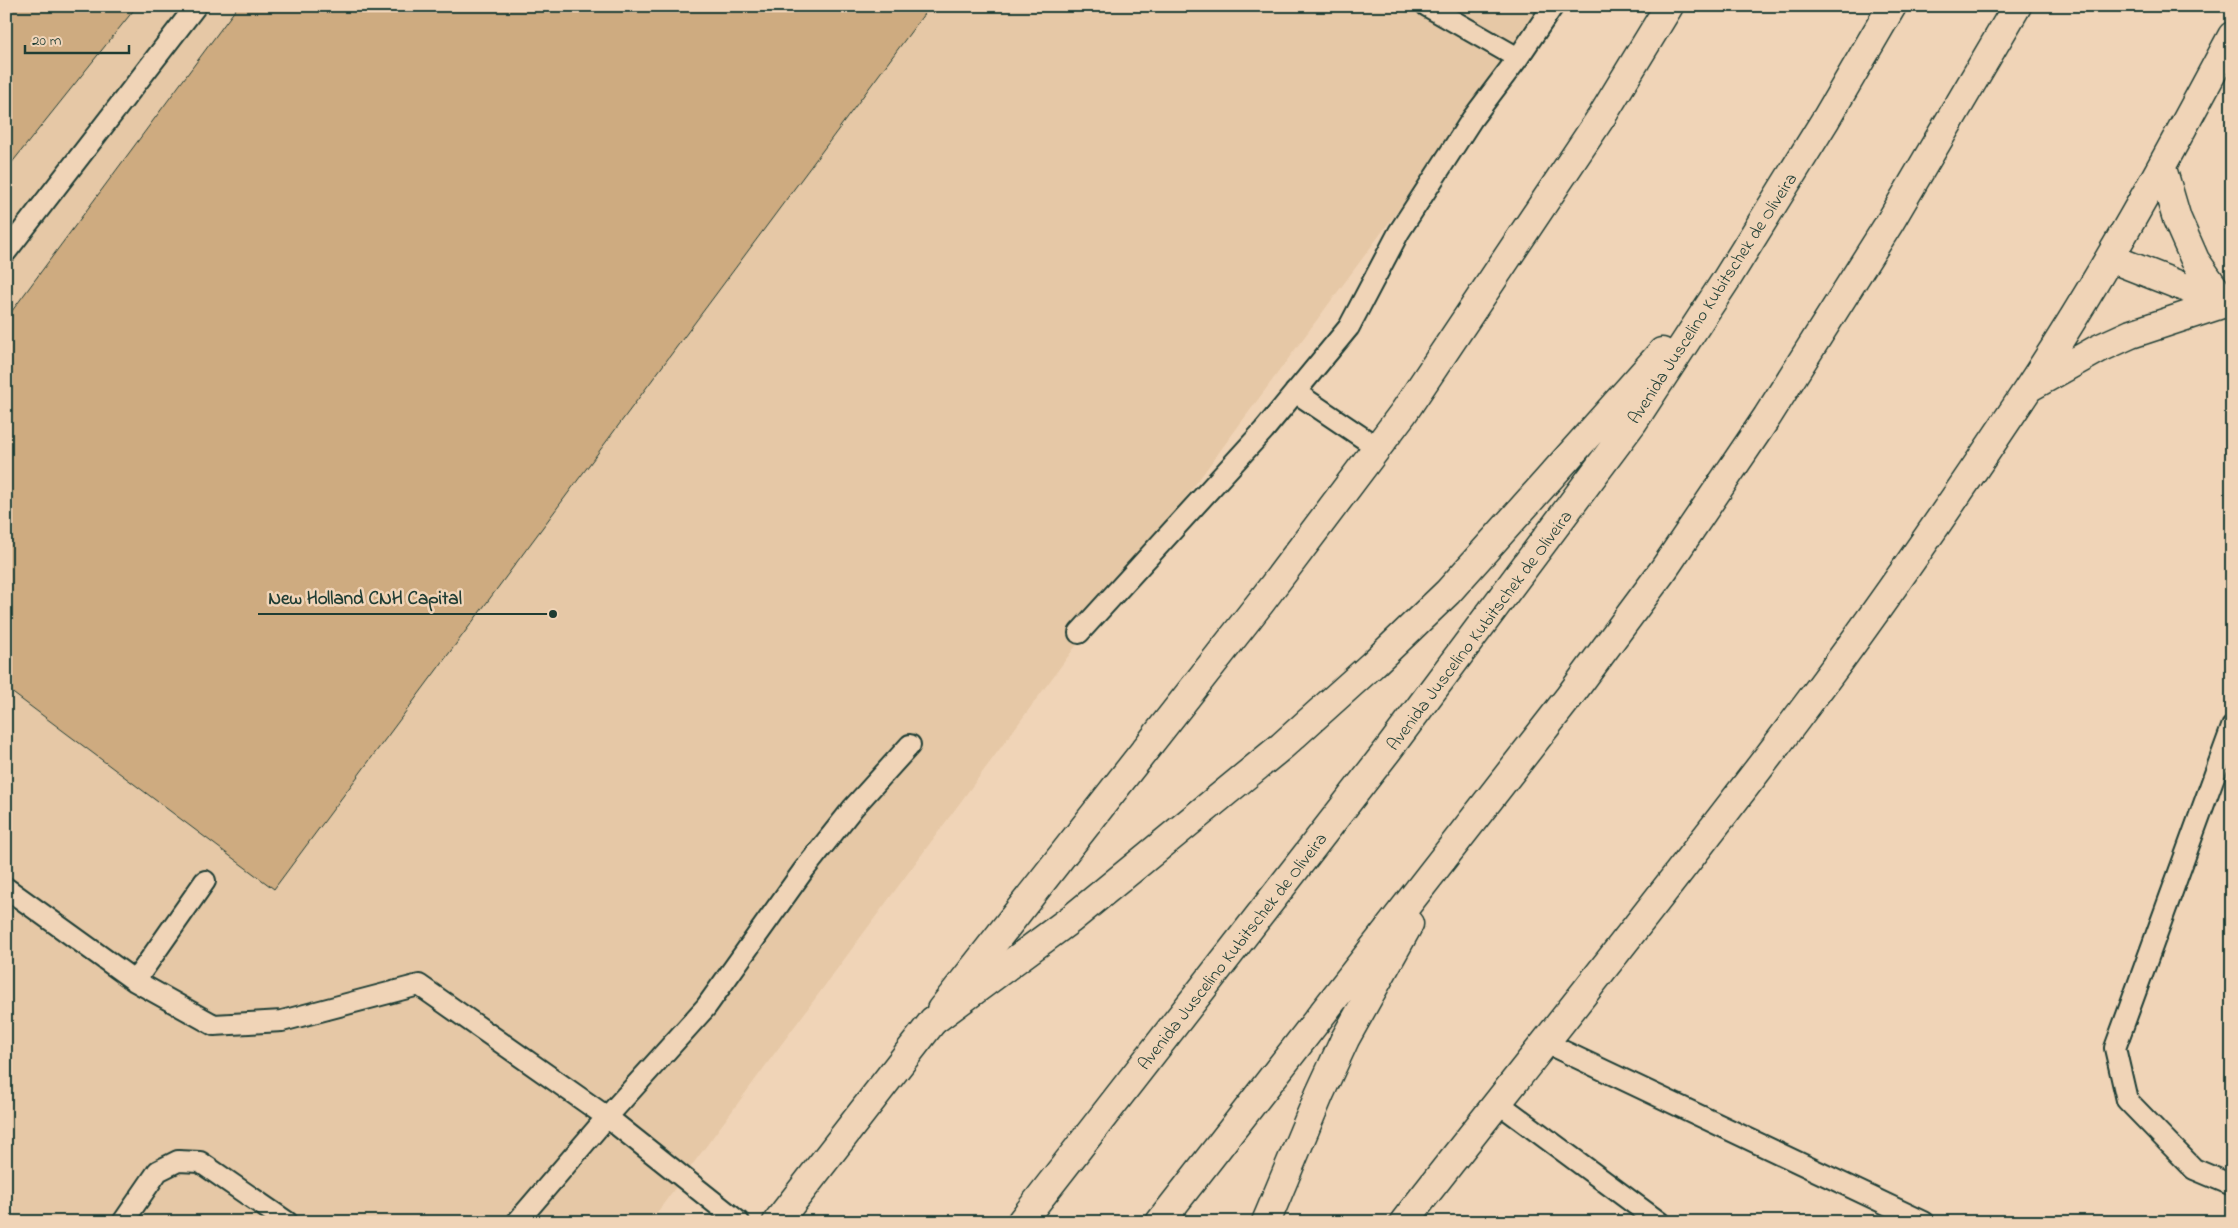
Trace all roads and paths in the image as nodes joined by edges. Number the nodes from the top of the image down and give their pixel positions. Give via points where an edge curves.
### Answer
1 (196, 6) edge
2 (1426, 6) edge
3 (1553, 6) edge
4 (1669, 6) edge
5 (1892, 6) edge
6 (2017, 6) edge
7 (2232, 36) edge
8 (1518, 58) junction
9 (2162, 168) junction
10 (6, 252) edge
11 (2110, 258) junction
12 (1726, 280) junction
13 (2228, 305) edge
14 (2029, 388) junction
15 (1295, 392) junction
16 (1378, 448) junction
17 (1078, 633) dead end
18 (2232, 727) edge
19 (910, 745) dead end
20 (1450, 850) junction
21 (205, 882) dead end
22 (6, 888) edge
23 (135, 982) junction
24 (933, 1021) junction
25 (1544, 1042) junction
26 (1497, 1102) junction
27 (607, 1117) junction
28 (2232, 1185) edge
29 (123, 1222) edge
30 (287, 1222) edge
31 (517, 1222) edge
32 (739, 1222) edge
33 (777, 1222) edge
34 (1021, 1222) edge
35 (1160, 1222) edge
36 (1266, 1222) edge
37 (1404, 1222) edge
38 (1659, 1222) edge
39 (1924, 1222) edge

1 - 10 lane
2 - 8 lane
3 - 8 lane
4 - 16 main road via 1524,235
5 - 12 main road, Avenida Juscelino Kubitschek de Oliveira
6 - 20 main road via 1890,222 1664,570
7 - 9 main road
8 - 15 lane via 1472,119 1399,232 1349,327
9 - 11 main road
9 - 13 main road via 2177,219 2195,260
11 - 13 main road
11 - 14 main road
12 - 24 main road via 1448,592 1372,665 1282,746 1086,906
12 - 34 main road, Avenida Juscelino Kubitschek de Oliveira via 1633,422 1486,621
13 - 14 main road via 2131,334
14 - 25 main road via 1809,703
15 - 16 lane
15 - 17 lane
16 - 24 main road
18 - 28 lane via 2116,1048 2128,1100 2194,1169
19 - 27 lane via 853,808 803,871 706,1007
20 - 35 main road
20 - 36 main road via 1345,1039
21 - 23 lane
22 - 23 lane
23 - 27 lane via 214,1025 282,1021 419,985
24 - 33 main road
25 - 26 main road
25 - 39 lane
26 - 37 main road
26 - 38 lane
27 - 31 lane
27 - 32 lane
29 - 30 lane via 158,1171 178,1161 200,1162

